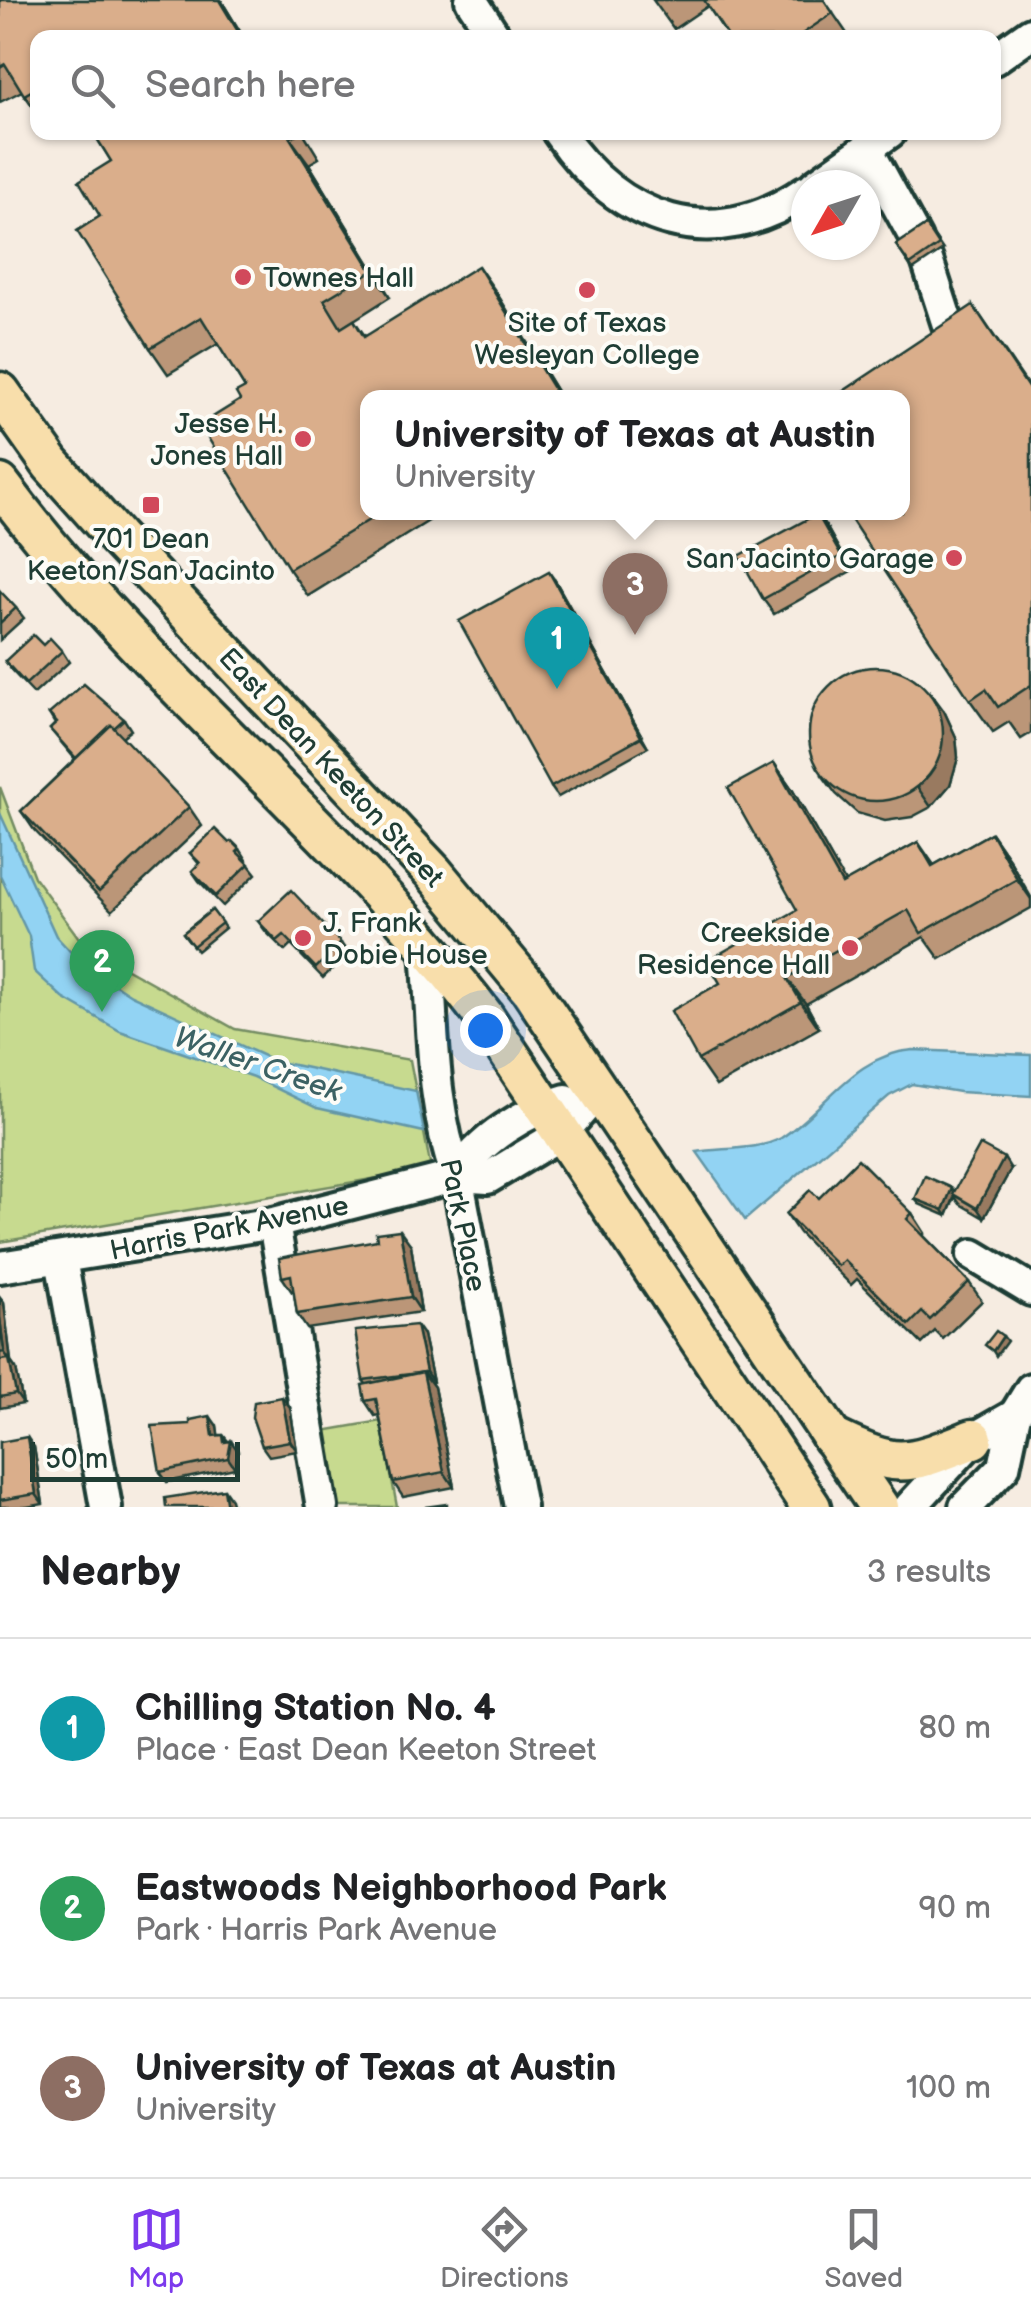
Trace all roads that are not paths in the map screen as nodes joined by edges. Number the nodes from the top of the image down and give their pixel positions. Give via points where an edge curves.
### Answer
1 (471, 0) edge
2 (491, 30) edge
3 (1031, 32) edge
4 (1001, 54) edge
5 (565, 140) edge
6 (878, 141) edge
7 (836, 170) edge
8 (791, 200) edge
9 (960, 362) edge
10 (0, 392) edge
11 (0, 484) edge
12 (426, 940) junction
13 (598, 1092) junction
14 (552, 1120) junction
15 (457, 1176) junction
16 (274, 1223) junction
17 (973, 1255) dead end
18 (61, 1259) junction
19 (0, 1267) edge
20 (1031, 1290) edge
21 (1023, 1402) edge
22 (743, 1408) junction
23 (831, 1437) junction
24 (973, 1438) junction
25 (106, 1507) edge
26 (322, 1507) edge
27 (520, 1507) edge
28 (774, 1507) edge
29 (812, 1507) edge
30 (878, 1507) edge
31 (910, 1507) edge
32 (965, 1507) edge

1 - 2 street
3 - 4 street
5 - 8 street via 612,190 674,223 738,224
6 - 7 street
6 - 9 street
10 - 13 main road, East Dean Keeton Street via 51,464 116,537 433,872 530,989
11 - 12 main road, East Dean Keeton Street via 90,595
12 - 14 main road, East Dean Keeton Street
12 - 15 street, Park Place via 431,1054
13 - 14 street
13 - 23 main road, East Dean Keeton Street
14 - 15 street via 471,1153
14 - 22 main road, East Dean Keeton Street
15 - 16 street, Harris Park Avenue
15 - 27 street, Park Place
16 - 18 street, Harris Park Avenue
16 - 26 street
17 - 20 street
18 - 19 street, Harris Park Avenue
18 - 25 street
21 - 24 street
21 - 32 street via 1004,1467
22 - 28 main road via 766,1458
22 - 29 main road, East Dean Keeton Street
23 - 24 main road via 883,1462 904,1464
23 - 30 main road, East Dean Keeton Street
24 - 31 street

